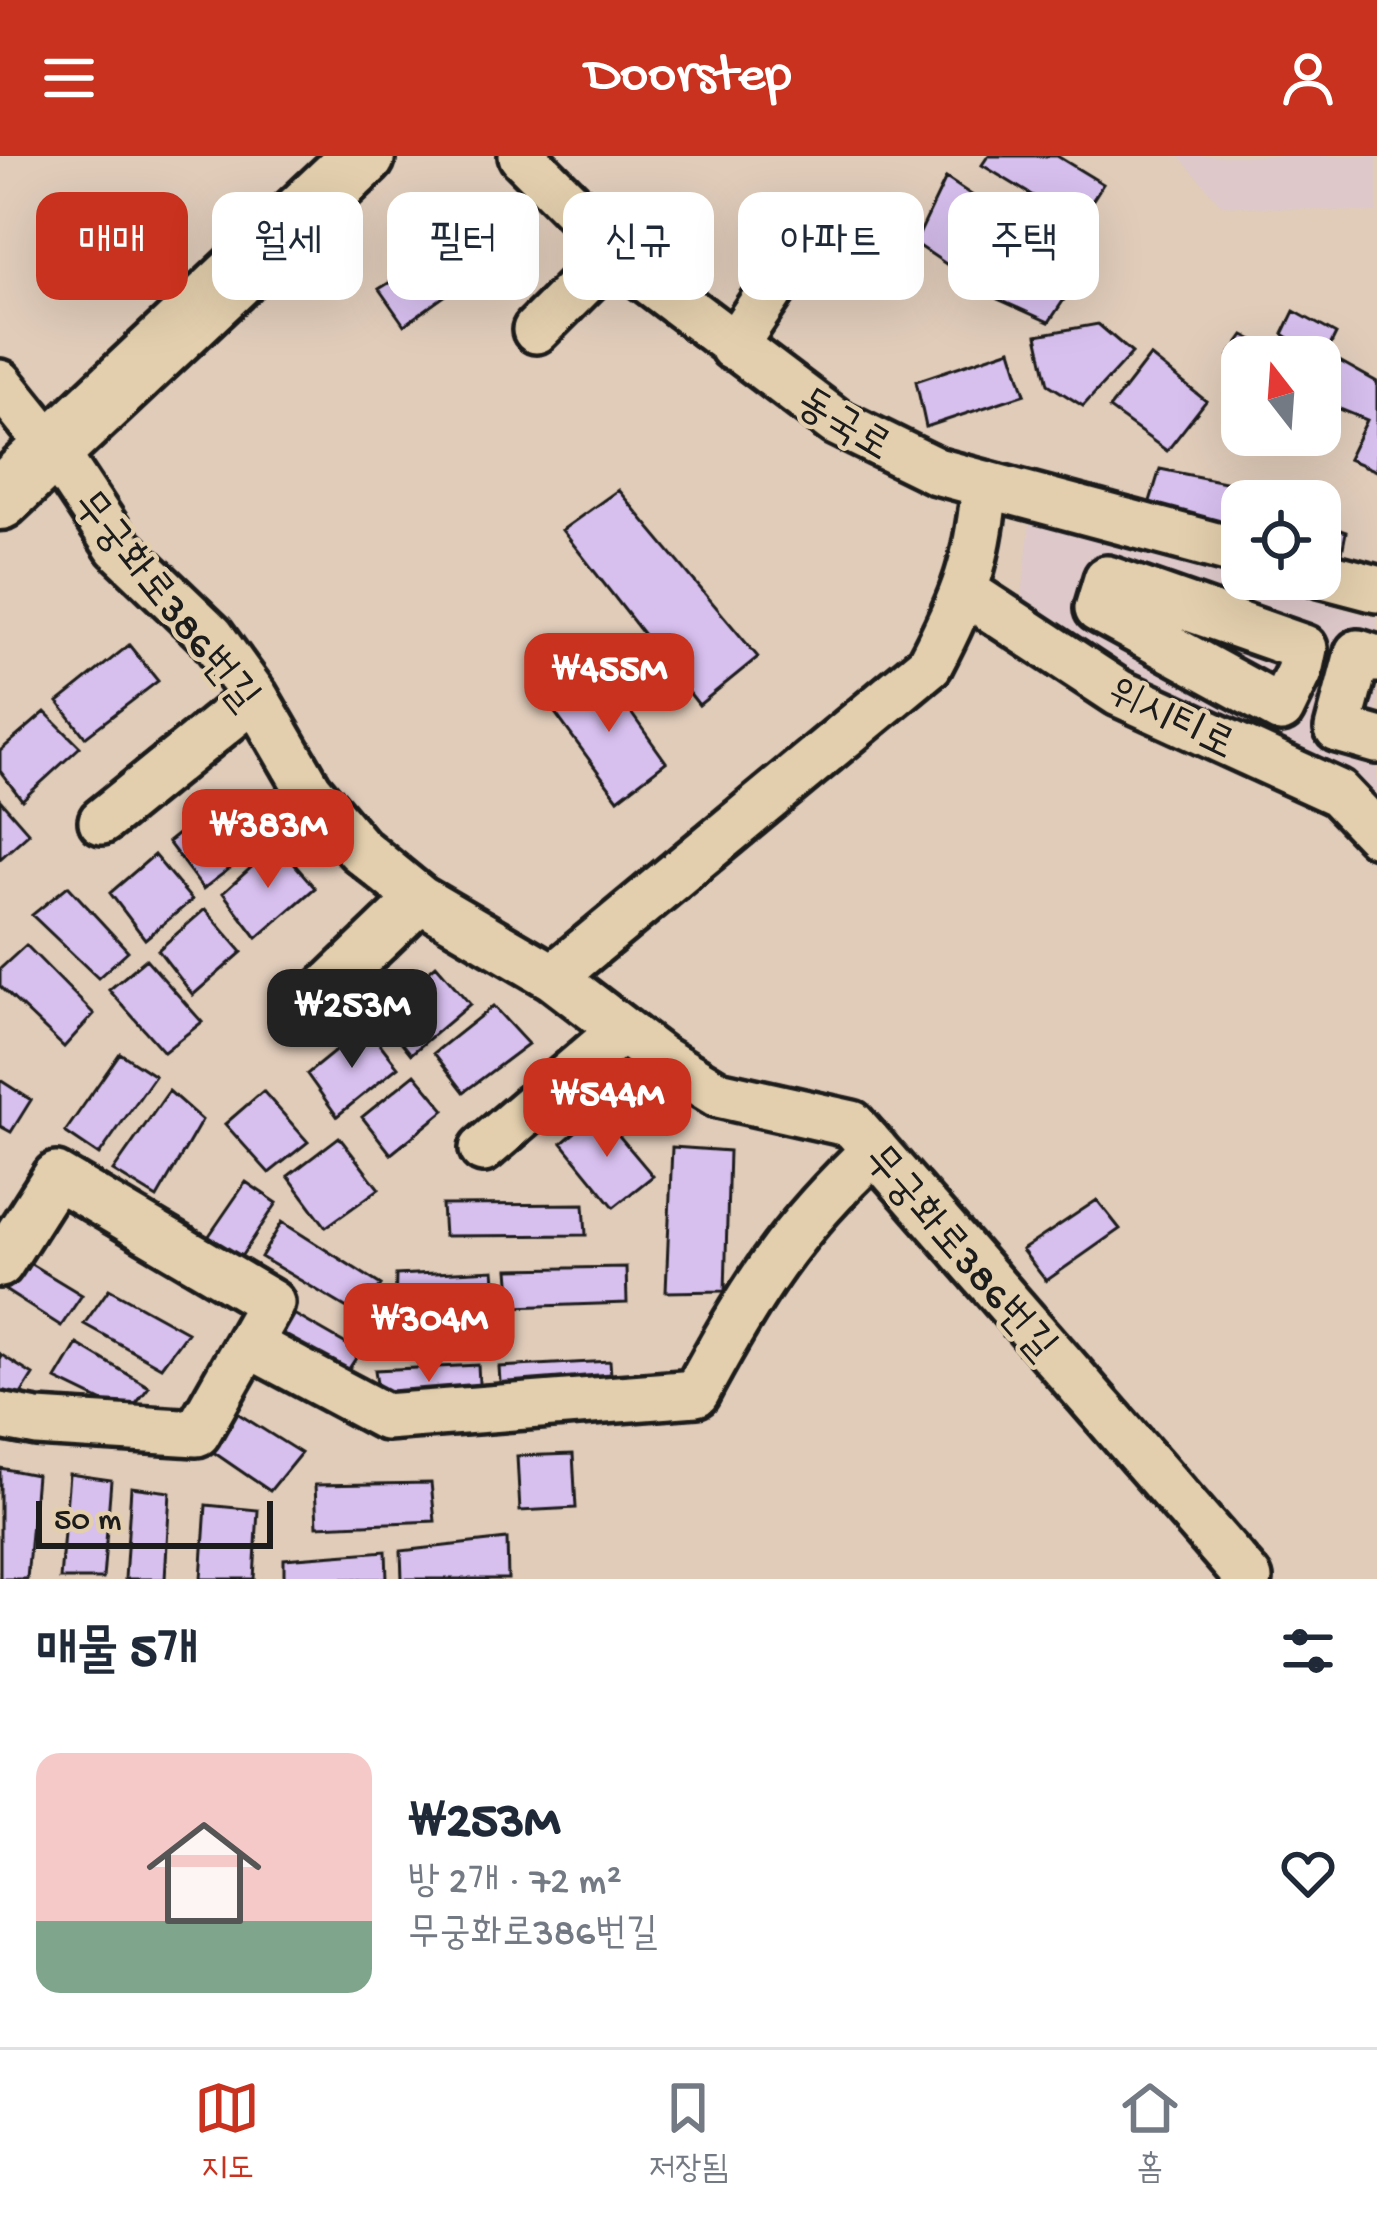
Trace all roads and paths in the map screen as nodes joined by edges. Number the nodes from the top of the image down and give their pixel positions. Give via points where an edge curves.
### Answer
1 (364, 156) edge
2 (522, 156) edge
3 (563, 197) edge
4 (566, 300) edge
5 (676, 300) edge
6 (765, 300) edge
7 (536, 330) dead end
8 (733, 347) junction
9 (0, 383) edge
10 (52, 449) junction
11 (985, 484) junction
12 (0, 500) edge
13 (1221, 547) edge
14 (1341, 580) edge
15 (1377, 589) edge
16 (967, 593) junction
17 (1299, 673) dead end
18 (1363, 674) edge
19 (255, 697) junction
20 (1377, 740) edge
21 (102, 821) dead end
22 (1377, 834) edge
23 (420, 899) junction
24 (553, 977) junction
25 (298, 1016) dead end
26 (622, 1030) junction
27 (483, 1150) dead end
28 (874, 1150) junction
29 (0, 1264) edge
30 (250, 1345) junction
31 (0, 1416) edge
32 (1249, 1579) edge

1 - 10 main road
2 - 3 street, 동국로
4 - 7 street
5 - 8 street, 동국로
6 - 8 street
8 - 11 street, 동국로 via 836,422 936,471
9 - 10 street, 무궁화로386번길
10 - 12 main road
10 - 19 street, 무궁화로386번길 via 118,547 211,635
11 - 13 street, 동국로
11 - 16 street
14 - 15 street
16 - 22 street, 위시티로 via 1119,692 1338,793
16 - 24 street via 929,665
17 - 18 street
18 - 20 street via 1338,729
19 - 21 street
19 - 23 street, 무궁화로386번길 via 309,790 359,849
23 - 24 street, 무궁화로386번길
23 - 25 street
24 - 26 street, 무궁화로386번길
26 - 27 street
26 - 28 street, 무궁화로386번길 via 718,1094 852,1124
28 - 30 street via 814,1206 751,1292 696,1394 385,1417
28 - 32 street, 무궁화로386번길
29 - 30 street via 56,1176 271,1303
30 - 31 street via 197,1433

